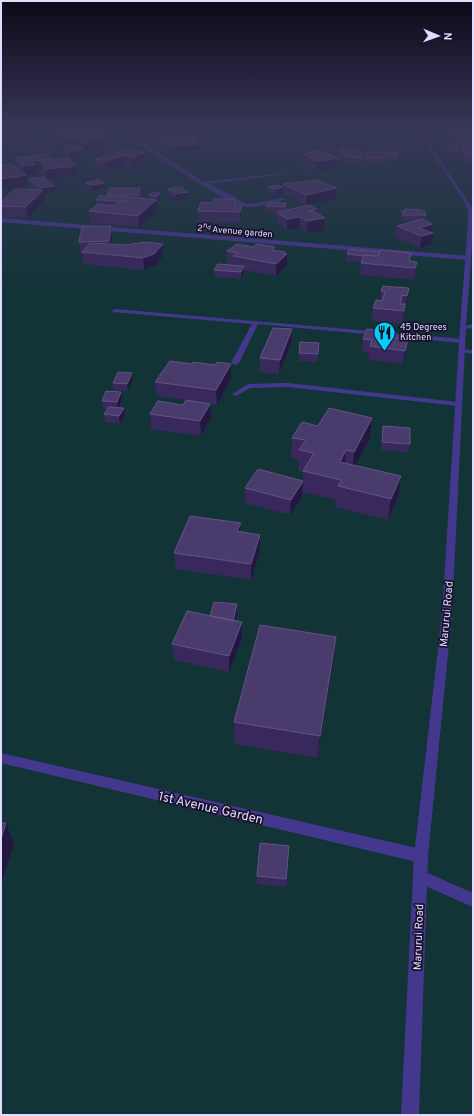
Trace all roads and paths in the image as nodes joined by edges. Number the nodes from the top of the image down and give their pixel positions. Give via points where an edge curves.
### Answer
1 (198, 180) edge
2 (235, 180) edge
3 (453, 180) edge
4 (201, 182) junction
5 (284, 199) dead end
6 (472, 210) edge
7 (1, 220) edge
8 (472, 234) edge
9 (468, 258) junction
10 (115, 311) dead end
11 (256, 322) junction
12 (468, 326) edge
13 (465, 348) edge
14 (235, 363) dead end
15 (236, 394) dead end
16 (458, 404) junction
17 (1, 758) edge
18 (421, 856) junction
19 (420, 877) junction
20 (473, 900) edge
21 (410, 1115) edge

1 - 4 street
2 - 4 street
3 - 6 street, Marurui Road
4 - 5 street via 248,206
6 - 8 street, Marurui Road
7 - 9 street, 2ⁿᵈ Avenue garden
8 - 9 street, Marurui Road
9 - 12 street, Marurui Road
10 - 11 street
11 - 13 street
11 - 14 street
12 - 13 street, Marurui Road
13 - 16 street, Marurui Road
15 - 16 street via 248,386 288,385
16 - 18 street, Marurui Road via 447,614
17 - 18 street, 1st Avenue Garden
18 - 19 street, Marurui Road
19 - 20 street
19 - 21 street, Marurui Road

